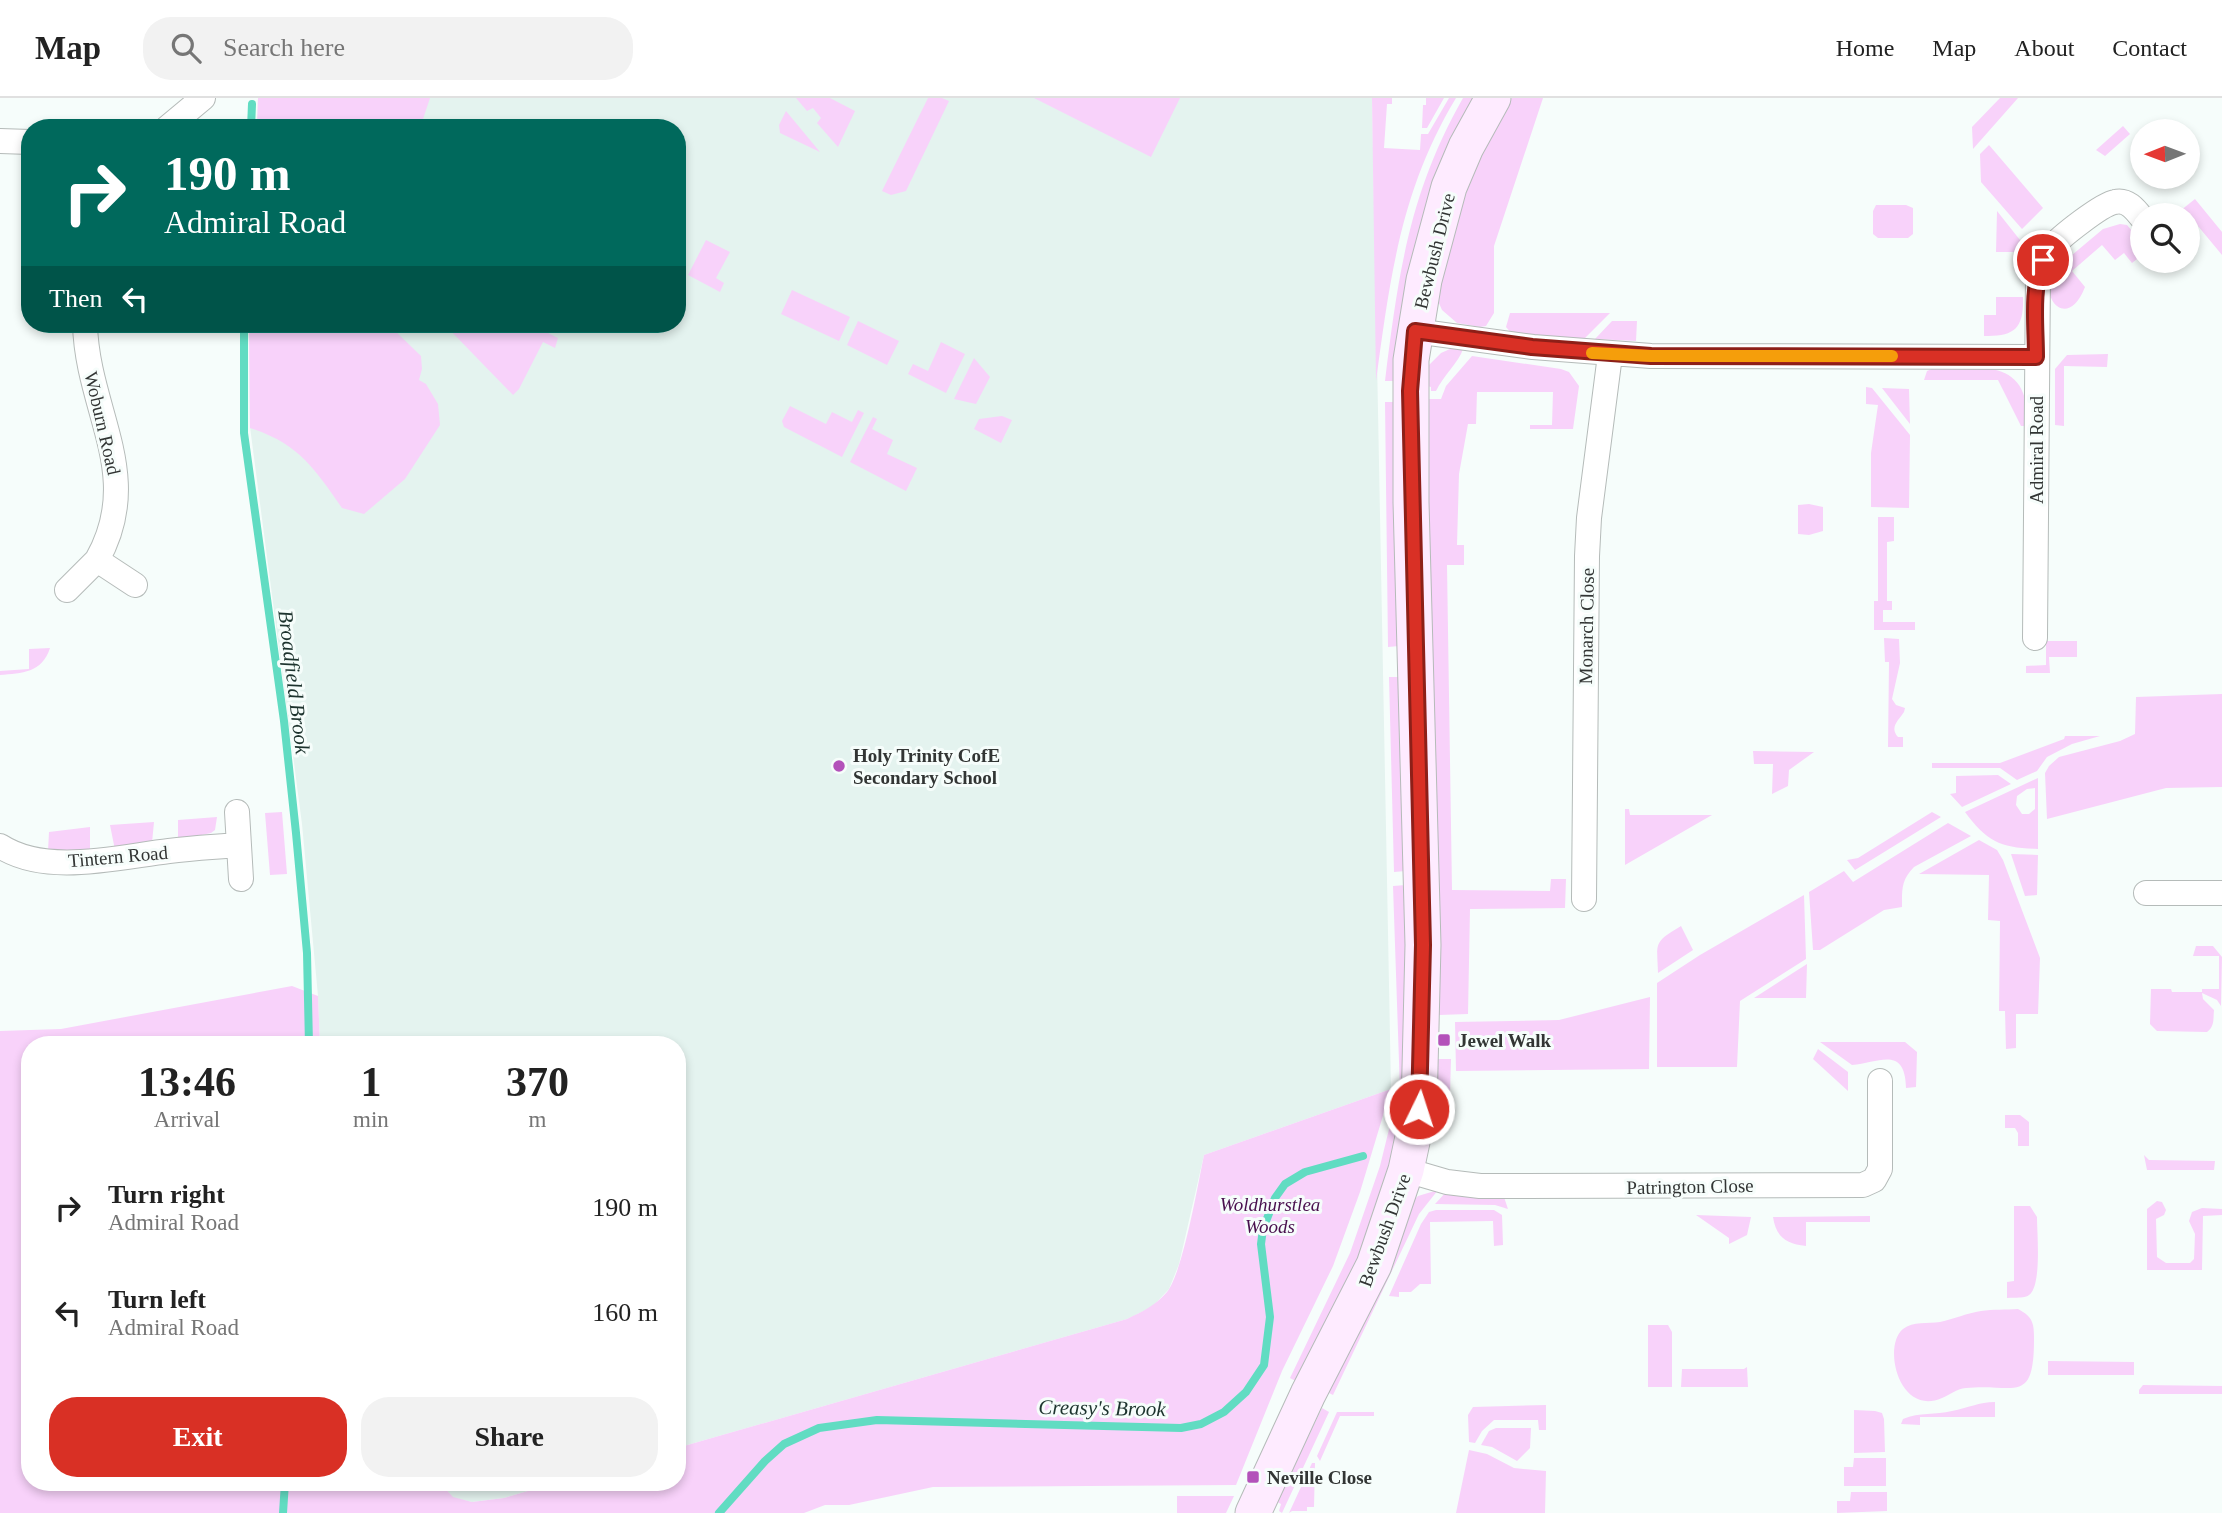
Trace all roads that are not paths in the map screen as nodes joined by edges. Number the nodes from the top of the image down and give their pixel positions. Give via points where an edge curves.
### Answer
1 (203, 98) edge
2 (1493, 98) edge
3 (178, 119) edge
4 (0, 141) edge
5 (21, 142) edge
6 (2130, 205) edge
7 (1415, 331) junction
8 (86, 333) edge
9 (1610, 355) junction
10 (2036, 357) junction
11 (96, 560) junction
12 (135, 585) dead end
13 (67, 590) dead end
14 (2035, 638) dead end
15 (237, 812) dead end
16 (238, 845) junction
17 (0, 846) edge
18 (241, 880) dead end
19 (2146, 893) dead end
20 (2222, 893) edge
21 (1584, 899) dead end
22 (1880, 1081) dead end
23 (1406, 1170) junction
24 (1253, 1513) edge

1 - 3 street
2 - 7 street, Bewbush Drive via 1449,187 1434,235
4 - 5 street
6 - 10 street, Admiral Road via 2115,202 2051,248 2038,272
7 - 9 street
7 - 23 street, Bewbush Drive via 1410,391 1423,1019 1419,1109
8 - 11 street, Woburn Road via 90,372 116,476 117,501 107,542
9 - 10 street
9 - 21 street, Monarch Close via 1587,556
10 - 14 street, Admiral Road
11 - 12 street
11 - 13 street, Woburn Road
15 - 16 street
16 - 17 street, Tintern Road via 85,862 30,857
16 - 18 street
19 - 20 street
22 - 23 street, Patrington Close via 1880,1169 1874,1180 1863,1185 1480,1186
23 - 24 street, Bewbush Drive via 1374,1265

